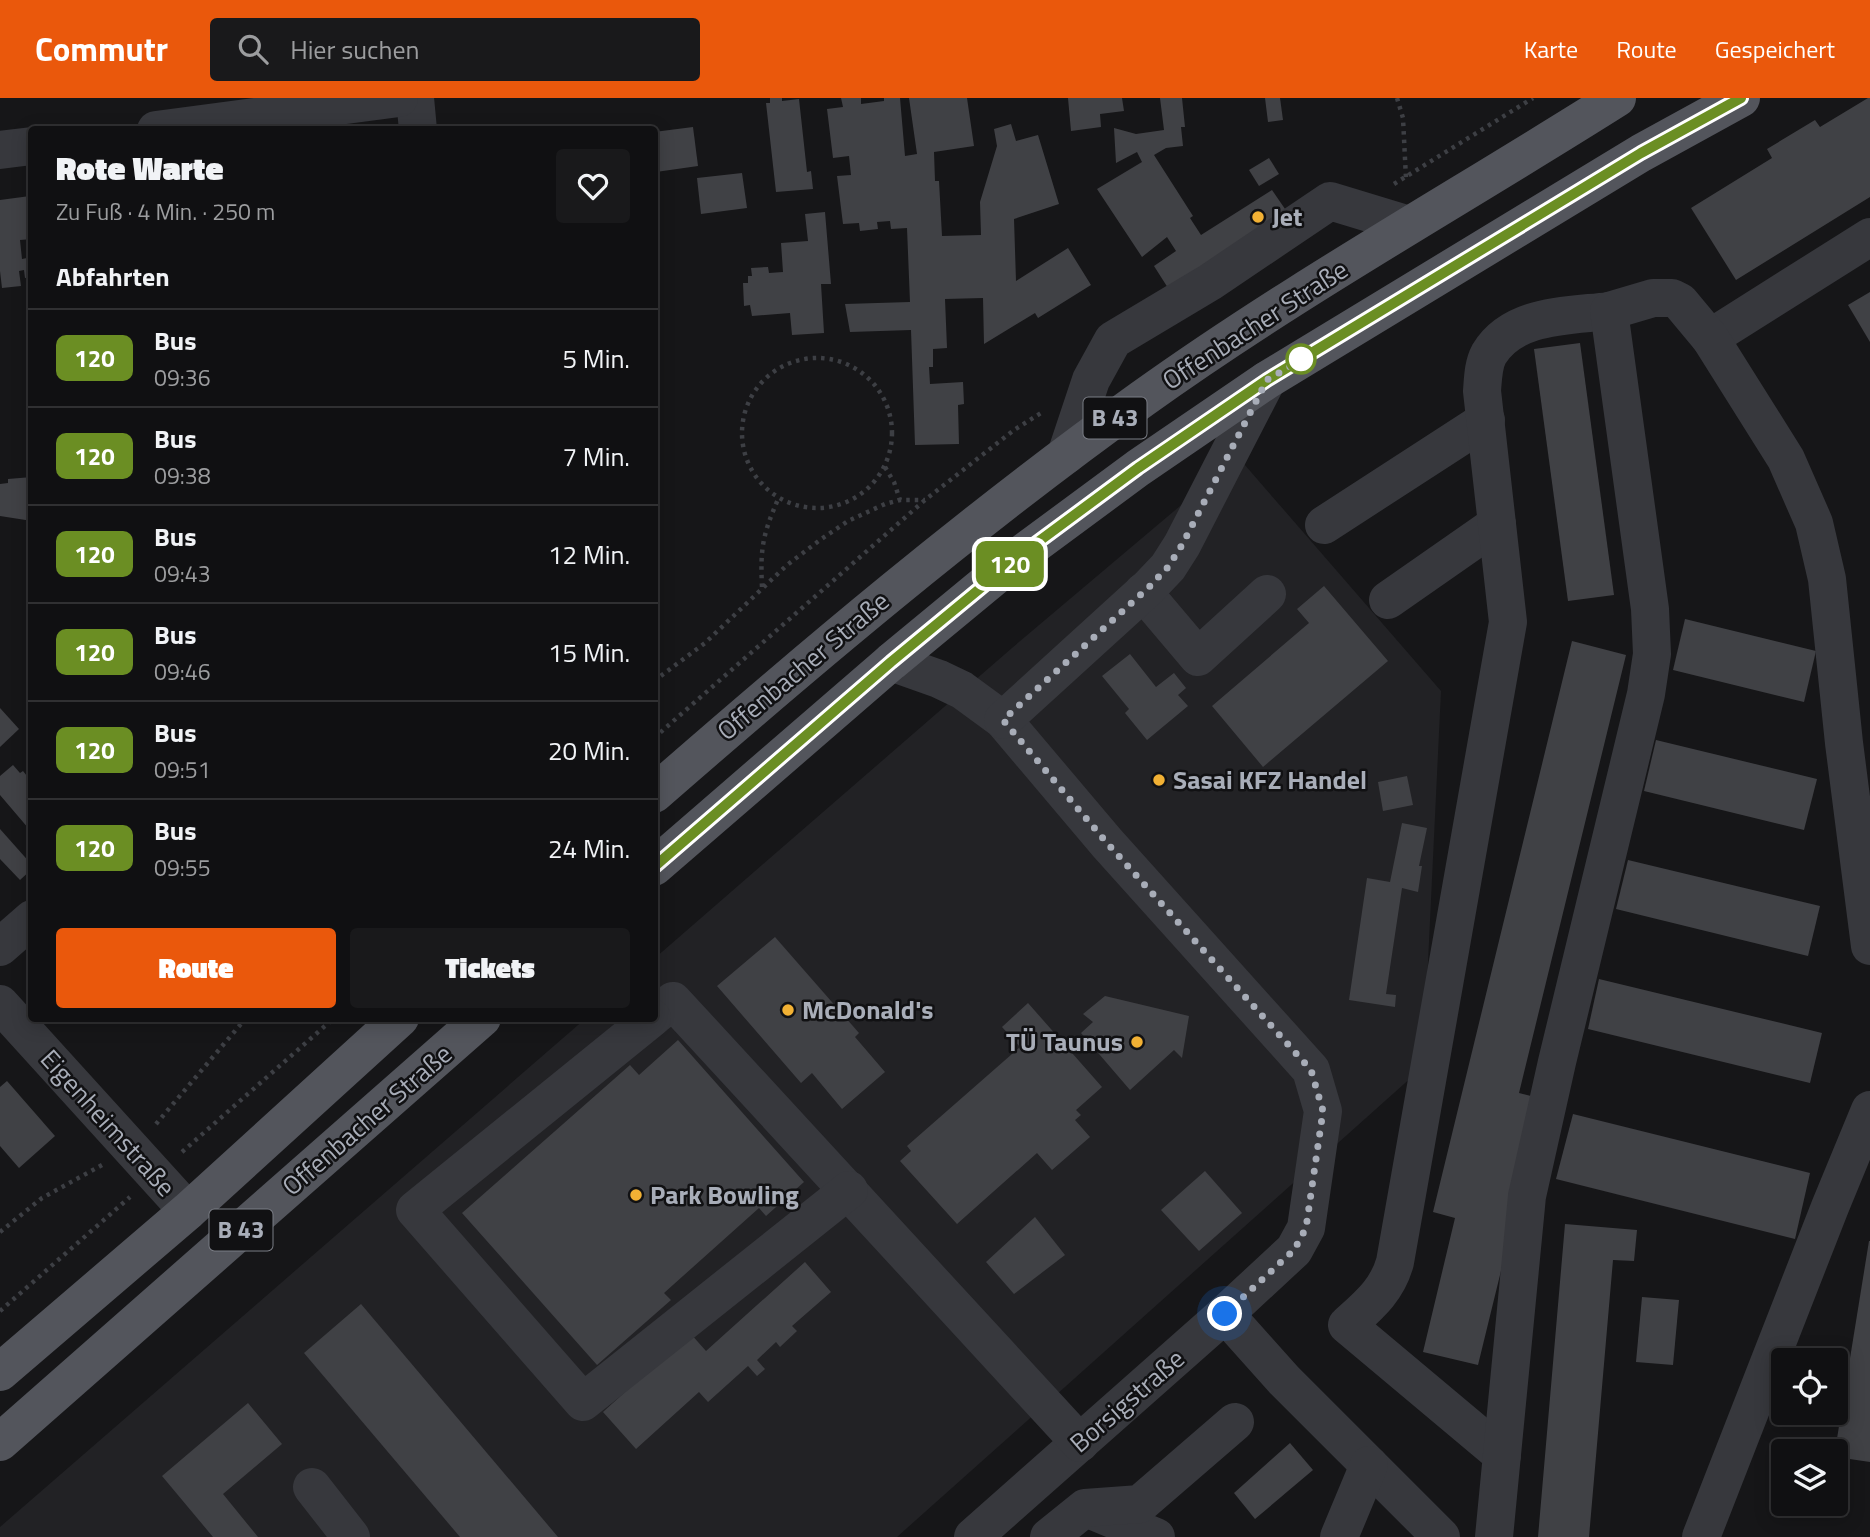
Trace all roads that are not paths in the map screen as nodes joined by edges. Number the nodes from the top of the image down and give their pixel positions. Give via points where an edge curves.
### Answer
1 (399, 98) edge
2 (415, 98) edge
3 (1617, 98) edge
4 (1741, 98) edge
5 (1588, 110) edge
6 (186, 126) edge
7 (418, 126) edge
8 (28, 146) edge
9 (0, 150) edge
10 (1409, 225) junction
11 (1870, 237) edge
12 (1609, 312) junction
13 (1710, 338) junction
14 (1267, 380) junction
15 (1486, 420) junction
16 (1066, 455) junction
17 (1497, 524) junction
18 (1324, 525) dead end
19 (1143, 592) junction
20 (1267, 594) dead end
21 (1388, 600) dead end
22 (891, 662) junction
23 (1003, 720) junction
24 (658, 791) edge
25 (658, 864) edge
26 (28, 922) edge
27 (1870, 946) edge
28 (0, 947) edge
29 (0, 1004) edge
30 (658, 1013) edge
31 (396, 1022) edge
32 (477, 1022) edge
33 (647, 1022) edge
34 (1870, 1110) edge
35 (1859, 1165) edge
36 (849, 1190) junction
37 (188, 1211) junction
38 (1225, 1314) junction
39 (0, 1372) edge
40 (1235, 1422) dead end
41 (0, 1442) edge
42 (1080, 1443) junction
43 (1502, 1455) junction
44 (1369, 1465) junction
45 (312, 1487) dead end
46 (1085, 1508) junction
47 (351, 1537) edge
48 (973, 1537) edge
49 (1049, 1537) edge
50 (1156, 1537) edge
51 (1339, 1537) edge
52 (1441, 1537) edge
53 (1494, 1537) edge
54 (1701, 1537) edge

1 - 6 street
2 - 7 street
3 - 5 main road, Offenbacher Straße / B 43
4 - 14 main road, Offenbacher Straße / B 43 via 1641,153
5 - 10 main road, Offenbacher Straße / B 43
8 - 9 street
10 - 16 main road, Offenbacher Straße / B 43 via 1217,348
10 - 16 street via 1330,201 1113,340 1091,380
11 - 13 street
12 - 13 street via 1642,300 1672,298
12 - 15 street via 1546,319 1504,337 1489,354 1484,370
12 - 43 street via 1647,575 1652,654 1527,1196
13 - 27 street via 1786,459 1818,537 1827,579
14 - 19 street via 1182,545
14 - 22 main road, Offenbacher Straße / B 43 via 1023,553
15 - 17 street
15 - 18 street
16 - 24 main road, Offenbacher Straße / B 43 via 896,587
17 - 21 street
17 - 43 street via 1508,622 1395,1262 1383,1291 1347,1325
19 - 20 street via 1198,657
19 - 23 street
22 - 23 street, Borsigstraße via 962,690
22 - 25 main road, Offenbacher Straße / B 43
23 - 38 street, Borsigstraße via 1311,1070 1317,1084 1323,1111 1306,1228 1294,1250
26 - 28 street
29 - 37 street, Eigenheimstraße
30 - 36 street via 673,1001
31 - 37 main road, Offenbacher Straße / B 43
32 - 41 main road, Offenbacher Straße / B 43
33 - 36 street via 415,1209 583,1402
34 - 35 street
35 - 54 street
36 - 42 street
37 - 39 main road, Offenbacher Straße / B 43
38 - 42 street, Borsigstraße
38 - 44 street
40 - 46 street via 1140,1504
42 - 48 street, Borsigstraße
43 - 53 street
44 - 51 street
44 - 52 street
45 - 47 street
46 - 49 street
46 - 50 street

